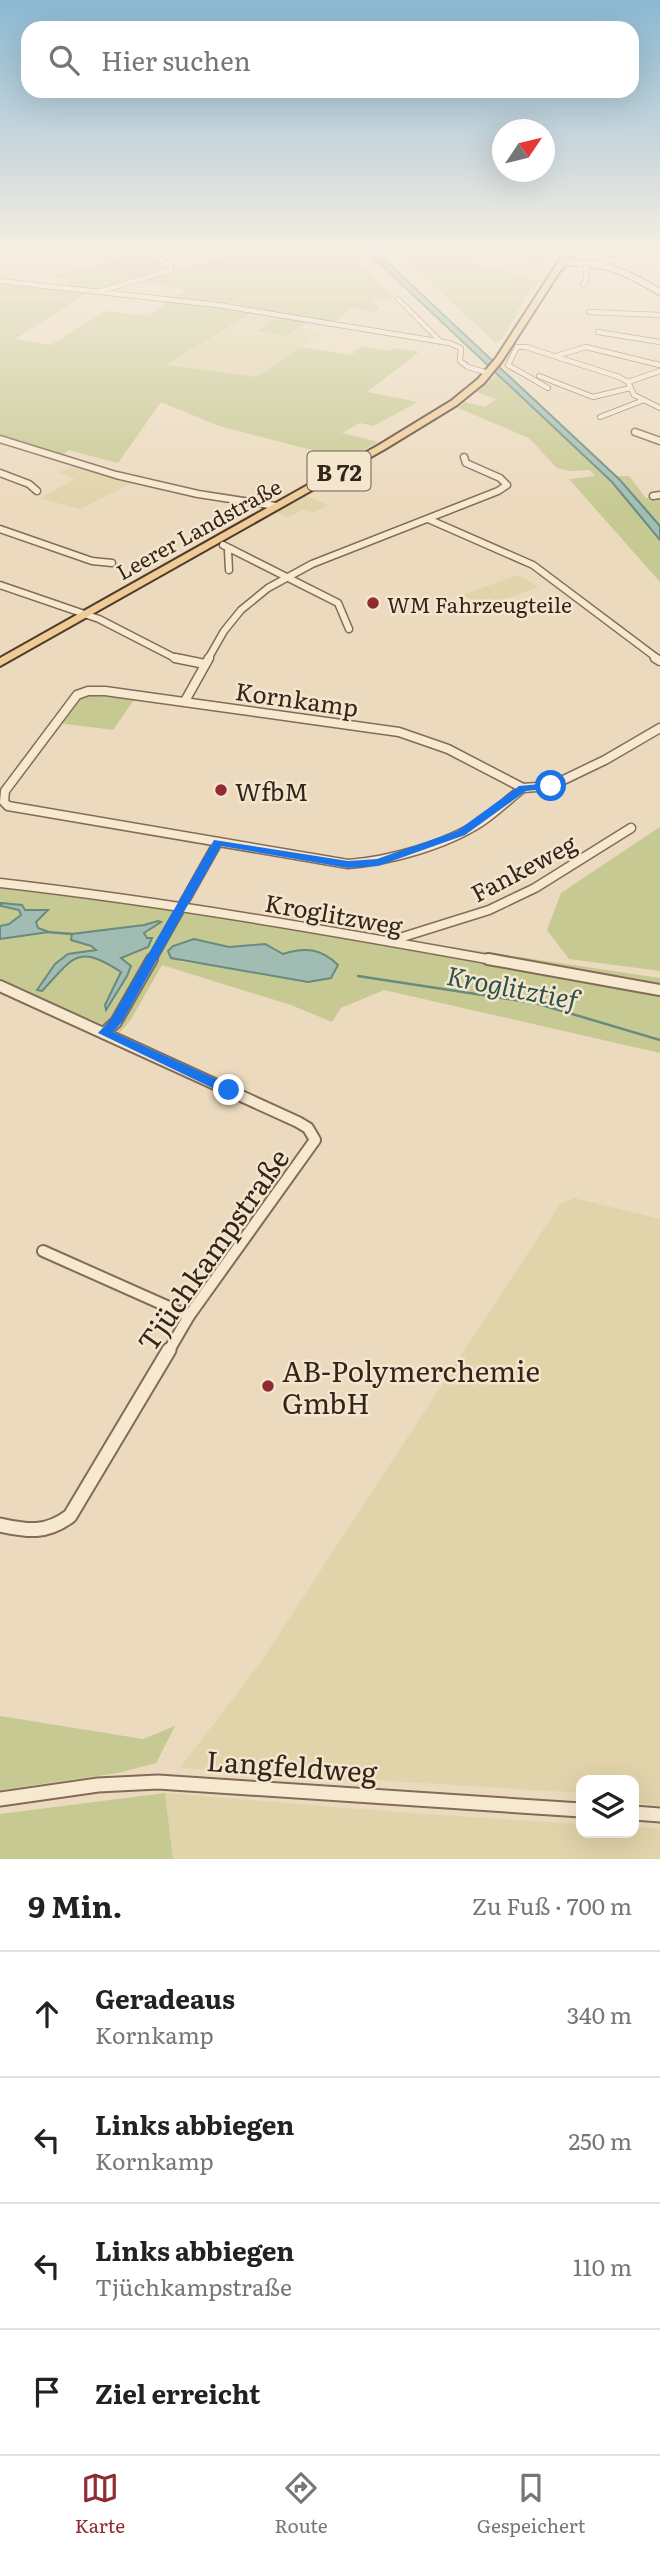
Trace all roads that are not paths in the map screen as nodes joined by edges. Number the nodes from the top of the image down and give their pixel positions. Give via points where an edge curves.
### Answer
1 (391, 334) edge
2 (433, 334) edge
3 (516, 334) edge
4 (614, 334) edge
5 (441, 342) junction
6 (660, 342) edge
7 (556, 356) junction
8 (660, 365) edge
9 (660, 370) edge
10 (488, 373) junction
11 (537, 376) dead end
12 (629, 385) junction
13 (548, 388) dead end
14 (660, 401) edge
15 (647, 402) junction
16 (660, 408) edge
17 (600, 417) dead end
18 (635, 432) dead end
19 (0, 439) edge
20 (660, 441) edge
21 (464, 457) dead end
22 (0, 473) edge
23 (37, 491) dead end
24 (276, 506) junction
25 (428, 519) junction
26 (0, 529) edge
27 (223, 545) dead end
28 (231, 549) junction
29 (111, 563) dead end
30 (229, 570) dead end
31 (286, 577) junction
32 (0, 585) edge
33 (83, 616) junction
34 (349, 629) dead end
35 (660, 661) edge
36 (0, 663) edge
37 (205, 664) junction
38 (185, 701) junction
39 (660, 728) edge
40 (523, 788) junction
41 (631, 828) dead end
42 (218, 842) junction
43 (0, 883) edge
44 (180, 908) junction
45 (389, 941) junction
46 (0, 986) edge
47 (660, 990) edge
48 (104, 1033) junction
49 (43, 1251) dead end
50 (189, 1316) junction
51 (0, 1525) edge
52 (0, 1799) edge
53 (576, 1810) edge
54 (639, 1813) edge
55 (660, 1815) edge

1 - 5 street
2 - 5 street
3 - 10 main road, Leerer Landstraße / B 72
4 - 6 street
5 - 10 street via 461,348 464,365
7 - 8 street via 586,346
7 - 12 street
7 - 13 street via 520,346 508,365
9 - 12 street
10 - 24 main road, Leerer Landstraße / B 72 via 431,419
11 - 12 street via 593,397
12 - 15 street via 634,395
14 - 15 street
15 - 16 street
15 - 17 street
18 - 20 street
19 - 24 street via 106,473
21 - 25 street via 466,463 507,485
22 - 23 street
24 - 33 main road, Leerer Landstraße / B 72
25 - 31 street
25 - 35 street via 533,565
26 - 29 street via 92,561
27 - 28 street
28 - 30 street
28 - 31 street
31 - 34 street via 338,603
31 - 37 street via 241,610
32 - 33 street
33 - 36 main road, Leerer Landstraße / B 72
33 - 37 street via 164,654
37 - 38 street
38 - 40 street, Kornkamp via 414,735
38 - 42 street, Kornkamp via 98,691 77,695 2,797 8,806 26,811
39 - 40 street via 551,786
40 - 42 street, Kornkamp via 461,833 378,862 348,864
41 - 45 street, Fankeweg via 535,888 489,910
42 - 44 street
43 - 44 street, Kroglitzweg
44 - 45 street, Kroglitzweg
44 - 48 street via 116,1022
45 - 47 street, Kroglitzweg
46 - 48 street, Tjüchkampstraße
48 - 50 street, Tjüchkampstraße via 298,1122 314,1134 313,1146
49 - 50 street
50 - 51 street, Tjüchkampstraße via 70,1516 38,1533
52 - 53 street, Langfeldweg via 97,1785 158,1782
54 - 55 street

